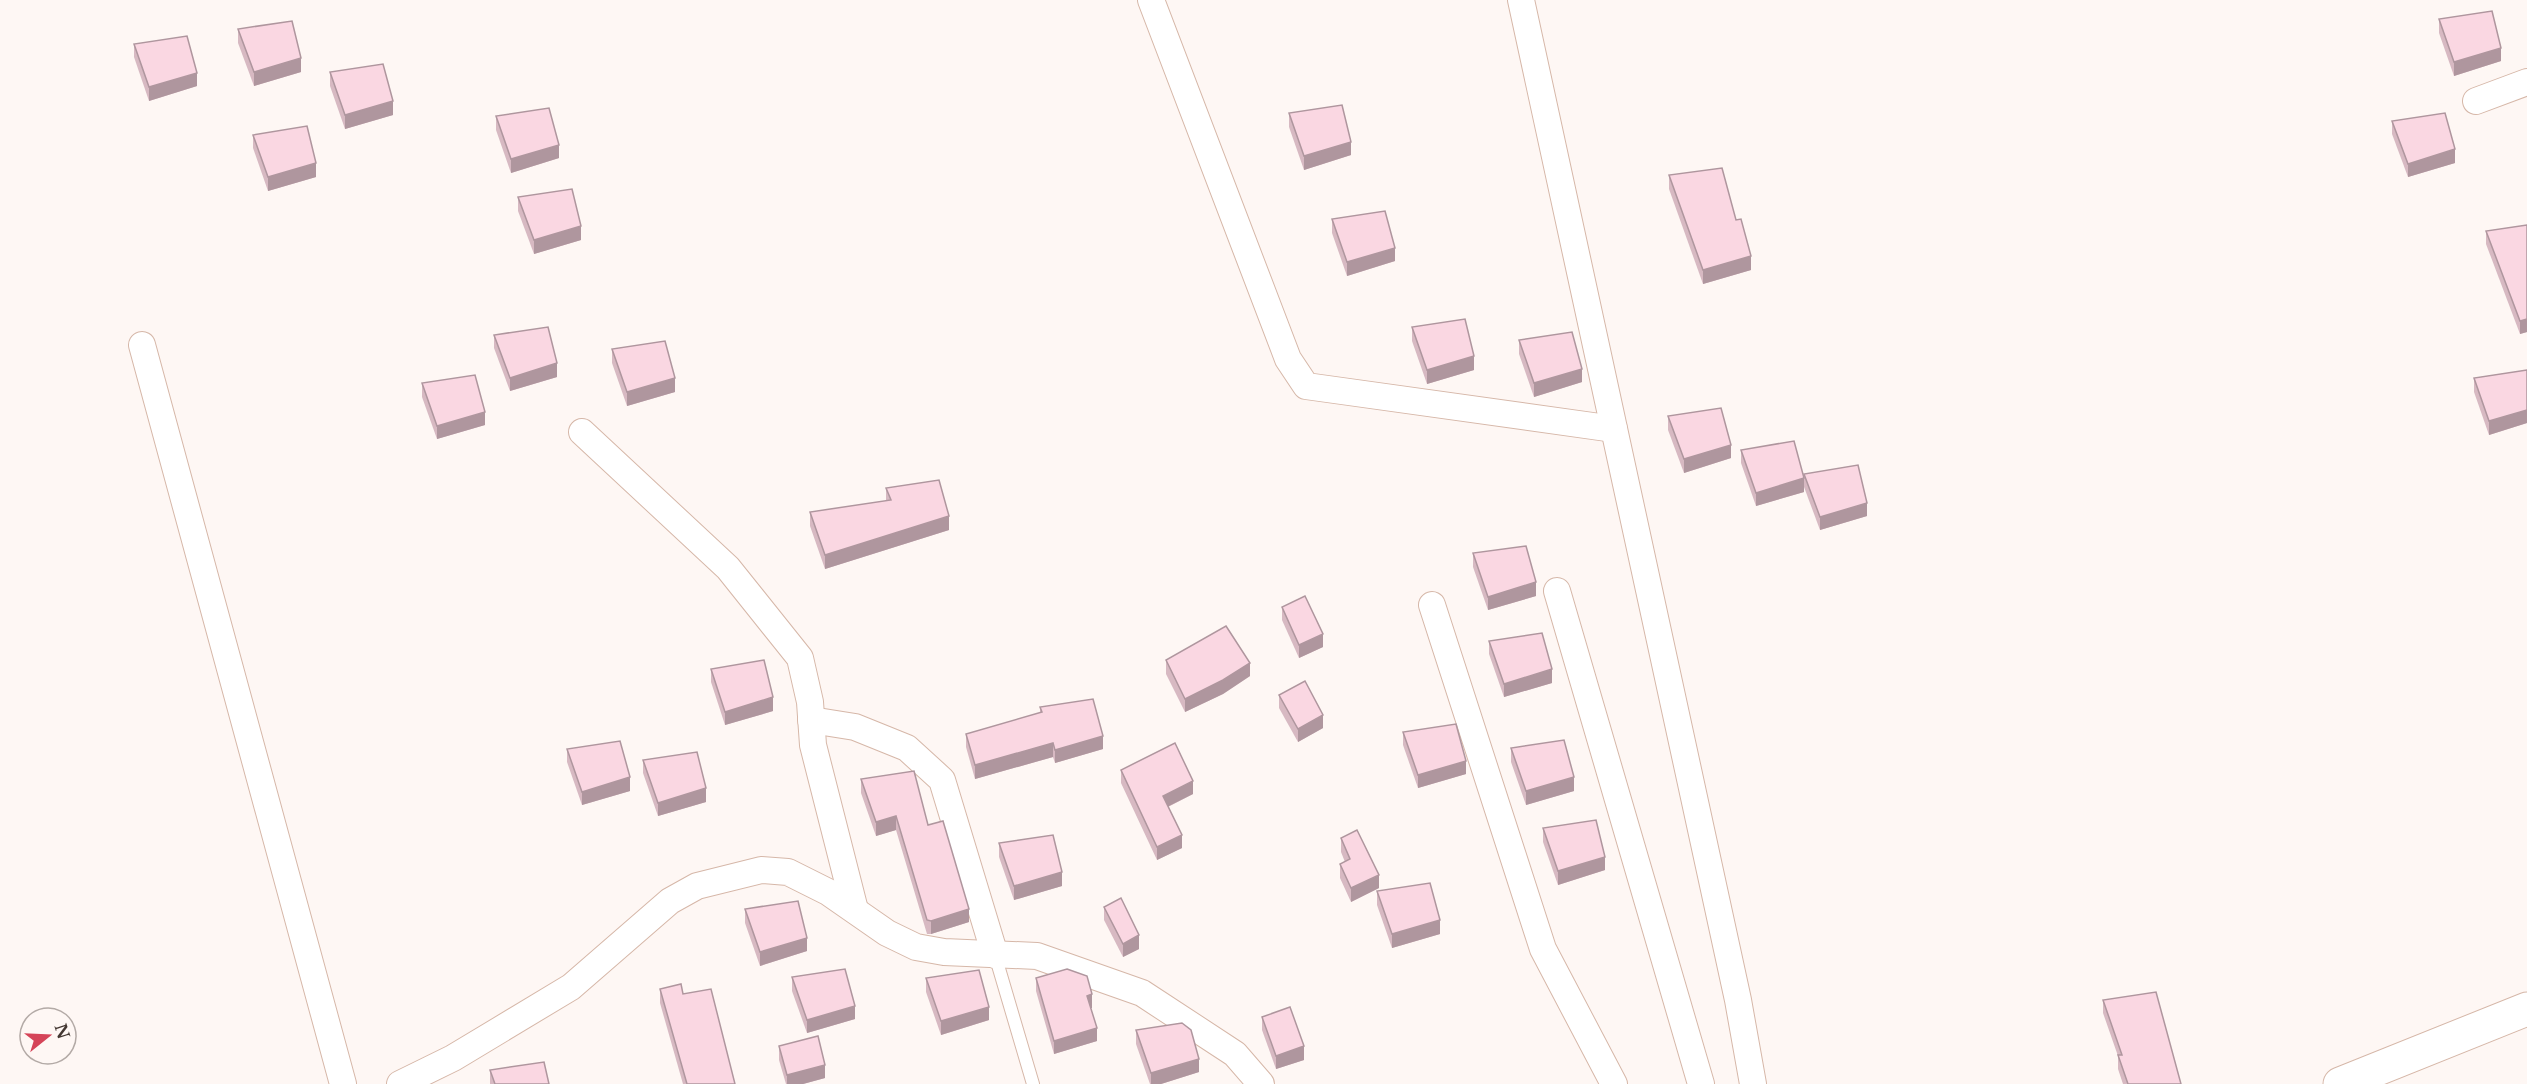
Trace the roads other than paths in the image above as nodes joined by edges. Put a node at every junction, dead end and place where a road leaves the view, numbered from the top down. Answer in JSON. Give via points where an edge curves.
{"nodes":[{"id":1,"x":1151,"y":0,"type":"edge"},
{"id":2,"x":1521,"y":0,"type":"edge"},
{"id":3,"x":2527,"y":81,"type":"edge"},
{"id":4,"x":2476,"y":101,"type":"dead end"},
{"id":5,"x":142,"y":345,"type":"dead end"},
{"id":6,"x":1614,"y":429,"type":"junction"},
{"id":7,"x":582,"y":432,"type":"dead end"},
{"id":8,"x":1557,"y":591,"type":"dead end"},
{"id":9,"x":1432,"y":605,"type":"dead end"},
{"id":10,"x":811,"y":720,"type":"junction"},
{"id":11,"x":855,"y":910,"type":"junction"},
{"id":12,"x":995,"y":955,"type":"junction"},
{"id":13,"x":2527,"y":1009,"type":"edge"},
{"id":14,"x":2349,"y":1082,"type":"edge"},
{"id":15,"x":343,"y":1084,"type":"edge"},
{"id":16,"x":400,"y":1084,"type":"edge"},
{"id":17,"x":1033,"y":1084,"type":"edge"},
{"id":18,"x":1261,"y":1084,"type":"edge"},
{"id":19,"x":1614,"y":1084,"type":"edge"},
{"id":20,"x":1701,"y":1084,"type":"edge"},
{"id":21,"x":1753,"y":1084,"type":"edge"}],
"edges":[{"from":1,"to":6,"type":"street","via":[[1288,359],[1306,386]]},
{"from":2,"to":6,"type":"street"},
{"from":3,"to":4,"type":"street"},
{"from":5,"to":15,"type":"street"},
{"from":6,"to":21,"type":"street"},
{"from":7,"to":10,"type":"street","via":[[728,568],[774,622],[800,658]]},
{"from":8,"to":20,"type":"street"},
{"from":9,"to":19,"type":"street","via":[[1543,949]]},
{"from":10,"to":11,"type":"street","via":[[824,795]]},
{"from":10,"to":12,"type":"street","via":[[855,727],[907,748],[942,780]]},
{"from":11,"to":12,"type":"street","via":[[887,933],[916,947]]},
{"from":11,"to":16,"type":"street","via":[[788,872],[761,870],[697,886],[670,901],[571,987],[453,1058]]},
{"from":12,"to":17,"type":"lane"},
{"from":12,"to":18,"type":"street","via":[[1037,956],[1142,993],[1235,1054]]},
{"from":13,"to":14,"type":"street"}]}
